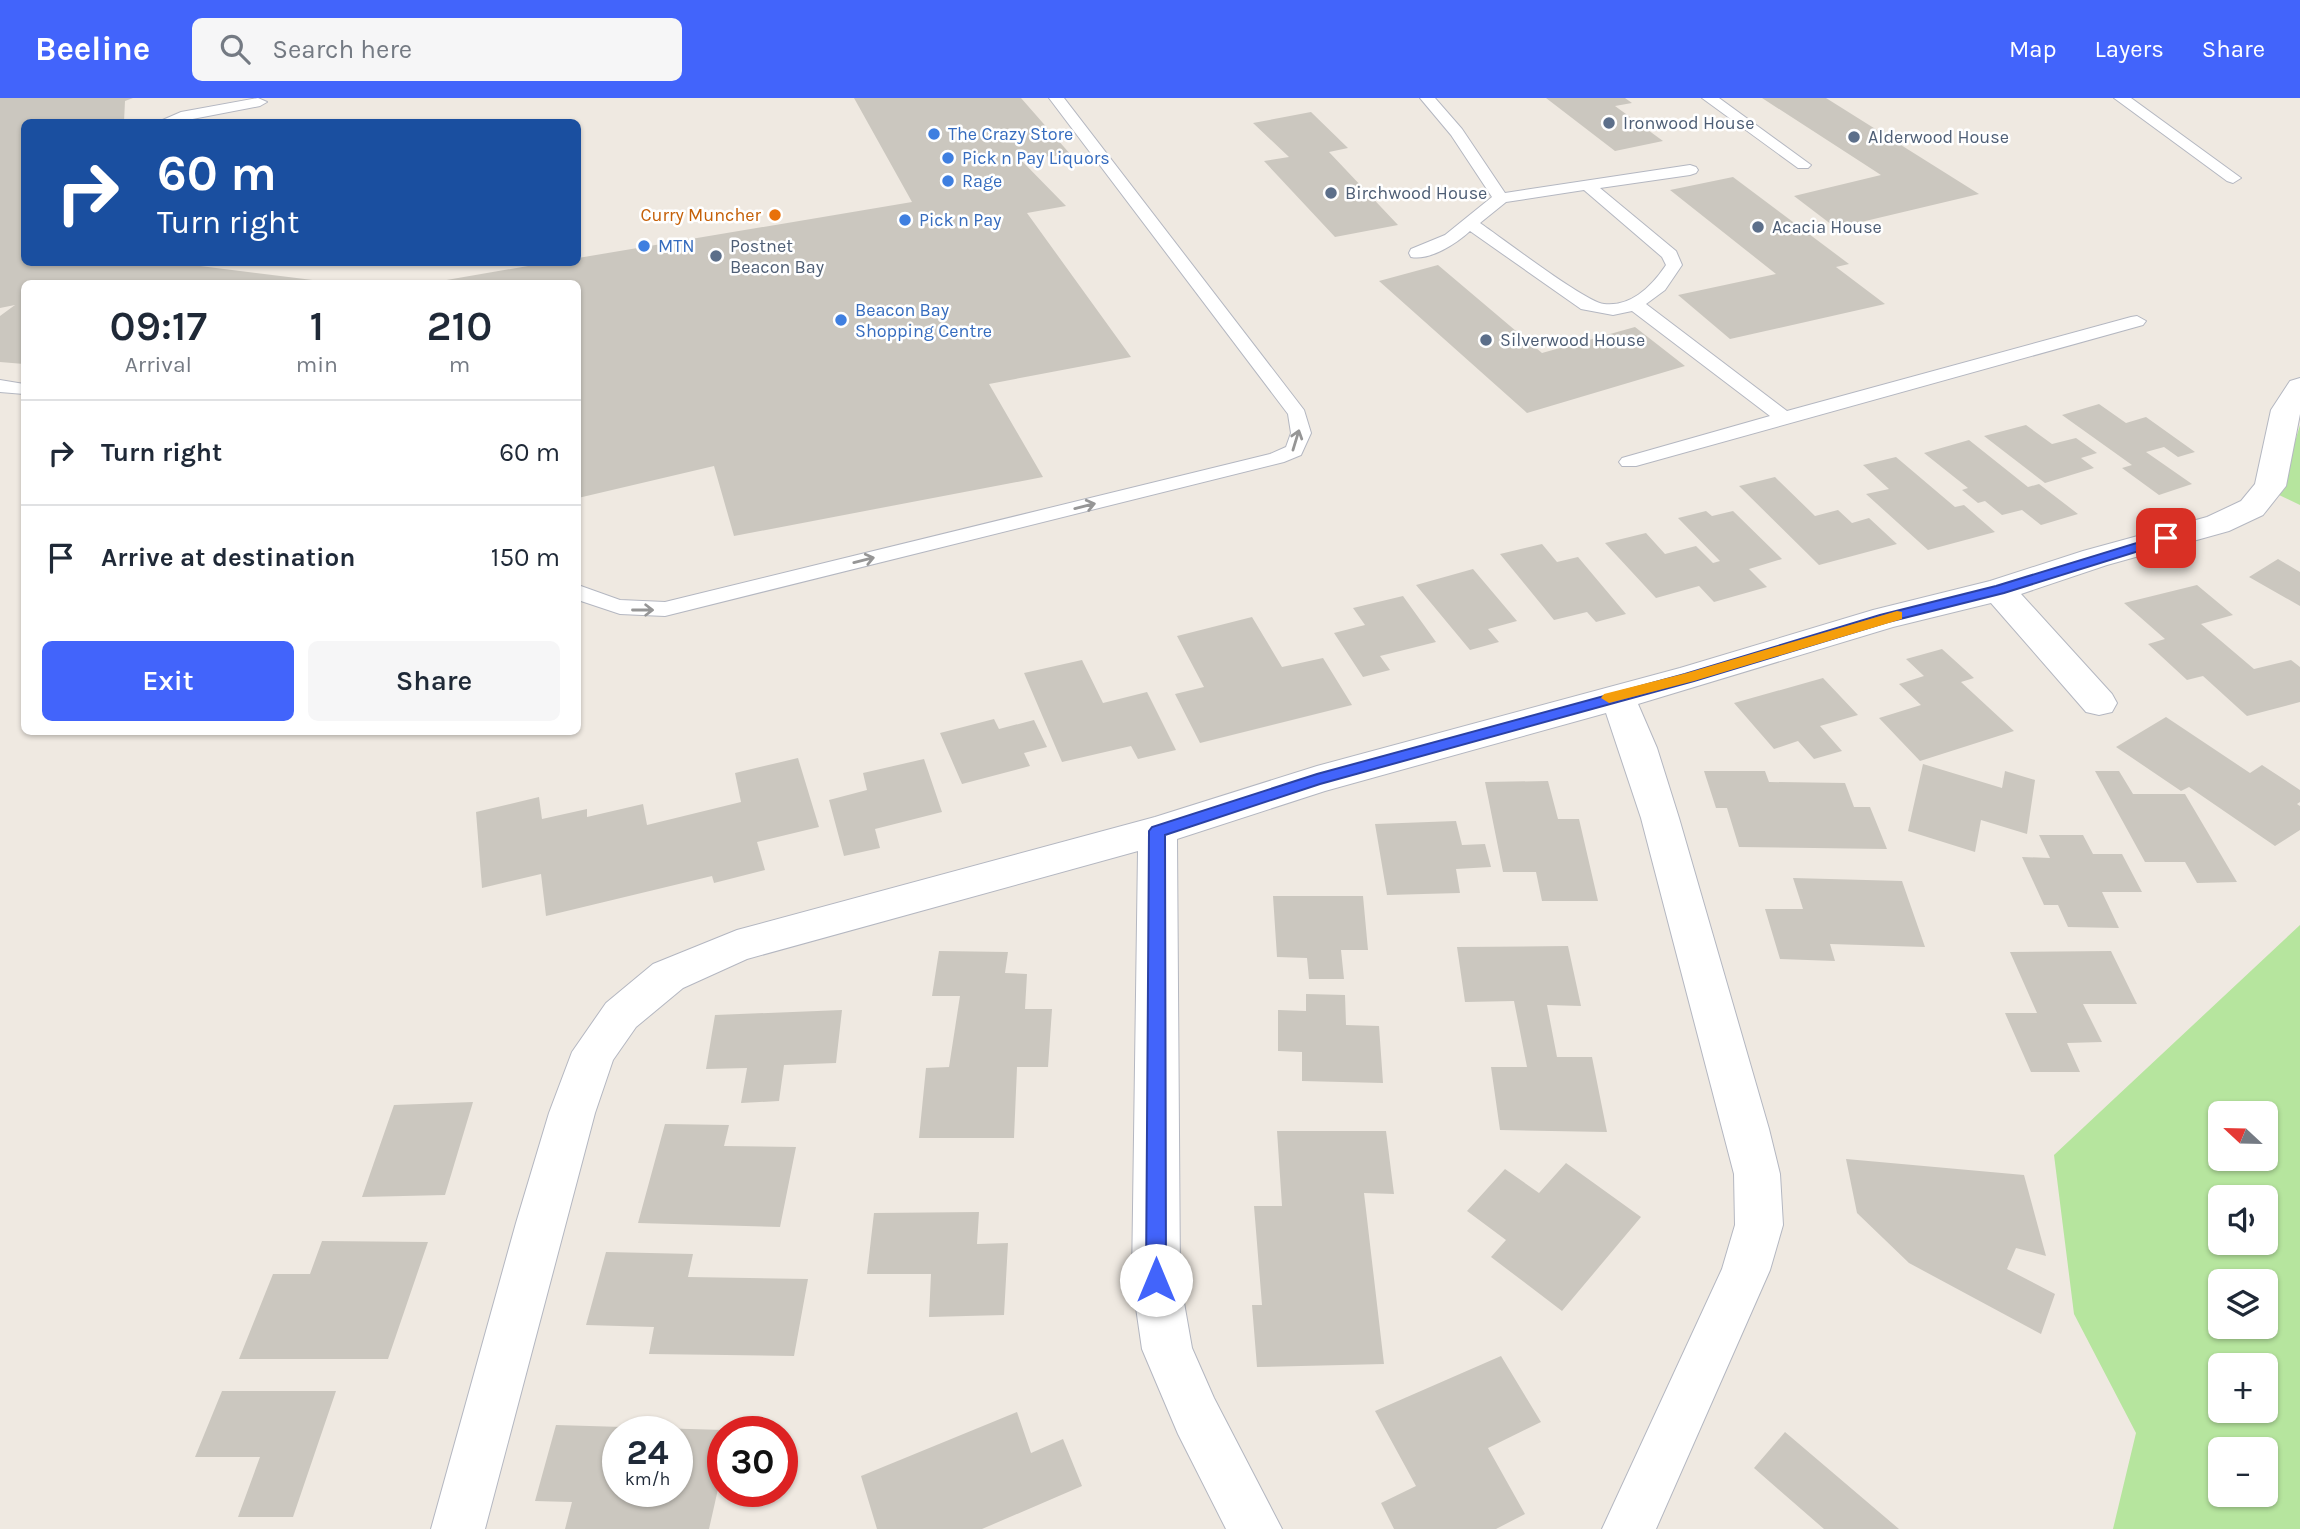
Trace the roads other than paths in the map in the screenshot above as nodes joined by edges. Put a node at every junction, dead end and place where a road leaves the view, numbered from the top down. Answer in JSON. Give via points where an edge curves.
{"nodes":[{"id":1,"x":1056,"y":98,"type":"edge"},
{"id":2,"x":1427,"y":98,"type":"edge"},
{"id":3,"x":1709,"y":98,"type":"edge"},
{"id":4,"x":2121,"y":98,"type":"edge"},
{"id":5,"x":260,"y":102,"type":"dead end"},
{"id":6,"x":173,"y":119,"type":"edge"},
{"id":7,"x":1803,"y":164,"type":"dead end"},
{"id":8,"x":1690,"y":170,"type":"dead end"},
{"id":9,"x":2233,"y":178,"type":"dead end"},
{"id":10,"x":1588,"y":186,"type":"junction"},
{"id":11,"x":1501,"y":198,"type":"junction"},
{"id":12,"x":1469,"y":223,"type":"junction"},
{"id":13,"x":1417,"y":253,"type":"dead end"},
{"id":14,"x":1636,"y":305,"type":"junction"},
{"id":15,"x":2137,"y":321,"type":"dead end"},
{"id":16,"x":0,"y":386,"type":"edge"},
{"id":17,"x":2300,"y":387,"type":"edge"},
{"id":18,"x":21,"y":389,"type":"edge"},
{"id":19,"x":1784,"y":418,"type":"junction"},
{"id":20,"x":1629,"y":462,"type":"dead end"},
{"id":21,"x":1999,"y":590,"type":"junction"},
{"id":22,"x":581,"y":593,"type":"edge"},
{"id":23,"x":1617,"y":696,"type":"junction"},
{"id":24,"x":2099,"y":703,"type":"dead end"},
{"id":25,"x":1157,"y":831,"type":"junction"},
{"id":26,"x":458,"y":1529,"type":"edge"},
{"id":27,"x":1255,"y":1529,"type":"edge"},
{"id":28,"x":1629,"y":1529,"type":"edge"}],
"edges":[{"from":22,"to":1,"type":"lane","one_way":true,"via":[[639,612],[665,609],[1294,451],[1301,433],[1297,414]]},
{"from":2,"to":11,"type":"lane","via":[[1457,132]]},
{"from":3,"to":7,"type":"lane"},
{"from":4,"to":9,"type":"lane"},
{"from":5,"to":6,"type":"lane"},
{"from":8,"to":10,"type":"lane"},
{"from":10,"to":11,"type":"lane"},
{"from":10,"to":14,"type":"lane","via":[[1670,255],[1674,265],[1667,278]]},
{"from":11,"to":12,"type":"lane"},
{"from":12,"to":13,"type":"lane","via":[[1451,239]]},
{"from":12,"to":14,"type":"lane","via":[[1587,304],[1600,309]]},
{"from":14,"to":19,"type":"lane"},
{"from":15,"to":19,"type":"lane"},
{"from":16,"to":18,"type":"lane"},
{"from":17,"to":21,"type":"street","via":[[2286,410],[2270,486],[2252,508],[2218,524]]},
{"from":19,"to":20,"type":"lane"},
{"from":21,"to":23,"type":"street","via":[[1885,618]]},
{"from":21,"to":24,"type":"street"},
{"from":23,"to":25,"type":"street","via":[[1317,780]]},
{"from":23,"to":28,"type":"street","via":[[1660,818],[1746,1129],[1757,1174],[1759,1225],[1746,1270]]},
{"from":25,"to":26,"type":"street","via":[[737,946],[668,976],[621,1015],[594,1052],[572,1112]]},
{"from":25,"to":27,"type":"street","via":[[1156,1280],[1167,1349]]}]}
